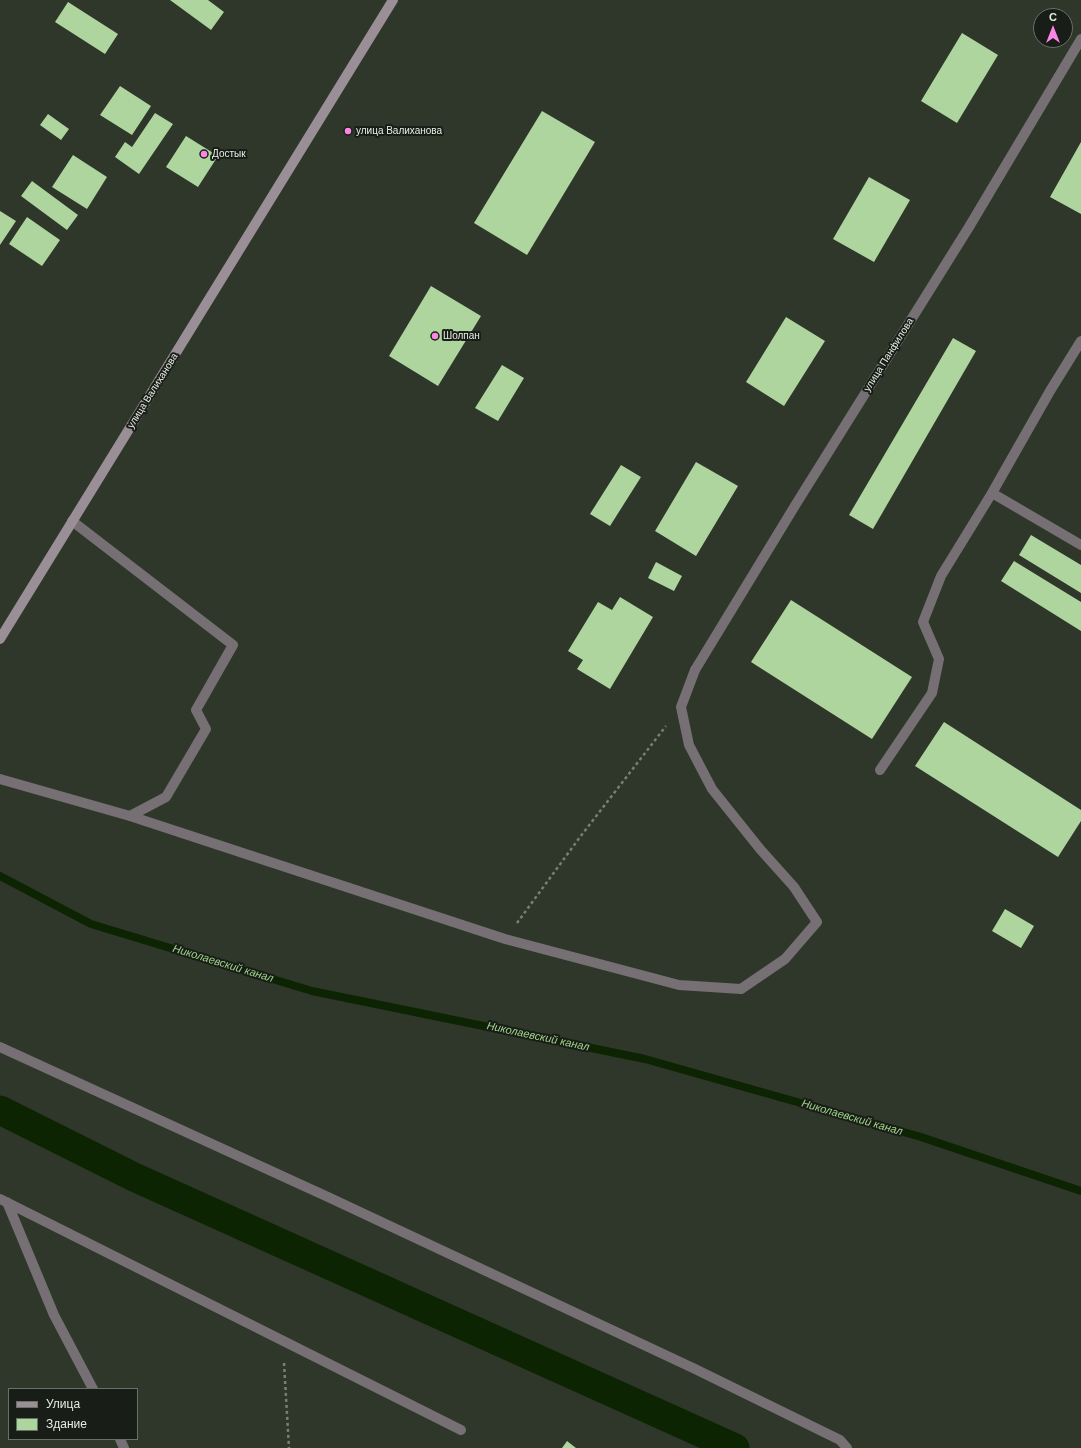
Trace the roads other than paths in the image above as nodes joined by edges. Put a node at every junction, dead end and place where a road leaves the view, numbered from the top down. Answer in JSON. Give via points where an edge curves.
{"nodes":[{"id":1,"x":393,"y":0,"type":"edge"},
{"id":2,"x":1081,"y":40,"type":"edge"},
{"id":3,"x":1081,"y":341,"type":"edge"},
{"id":4,"x":992,"y":493,"type":"junction"},
{"id":5,"x":72,"y":521,"type":"junction"},
{"id":6,"x":1081,"y":545,"type":"edge"},
{"id":7,"x":0,"y":639,"type":"edge"},
{"id":8,"x":880,"y":770,"type":"dead end"},
{"id":9,"x":0,"y":779,"type":"edge"},
{"id":10,"x":130,"y":816,"type":"junction"},
{"id":11,"x":0,"y":1047,"type":"edge"},
{"id":12,"x":4,"y":1201,"type":"edge"},
{"id":13,"x":93,"y":1388,"type":"edge"},
{"id":14,"x":461,"y":1430,"type":"dead end"},
{"id":15,"x":847,"y":1448,"type":"edge"}],
"edges":[{"from":1,"to":5,"type":"main road","name":"улица Валиханова"},
{"from":2,"to":10,"type":"street","name":"улица Панфилова","via":[[969,227],[695,670],[681,707],[690,745],[712,790],[794,887],[817,922],[785,959],[741,989],[679,985],[505,939]]},
{"from":3,"to":4,"type":"street"},
{"from":4,"to":6,"type":"street"},
{"from":4,"to":8,"type":"street","via":[[941,576],[923,622],[939,659],[932,693]]},
{"from":5,"to":7,"type":"main road","name":"улица Валиханова"},
{"from":5,"to":10,"type":"street","via":[[233,645],[196,710],[206,730],[166,797]]},
{"from":9,"to":10,"type":"street"},
{"from":11,"to":15,"type":"street","via":[[693,1368],[840,1440]]},
{"from":12,"to":13,"type":"street","via":[[54,1315]]},
{"from":12,"to":14,"type":"street"}]}
